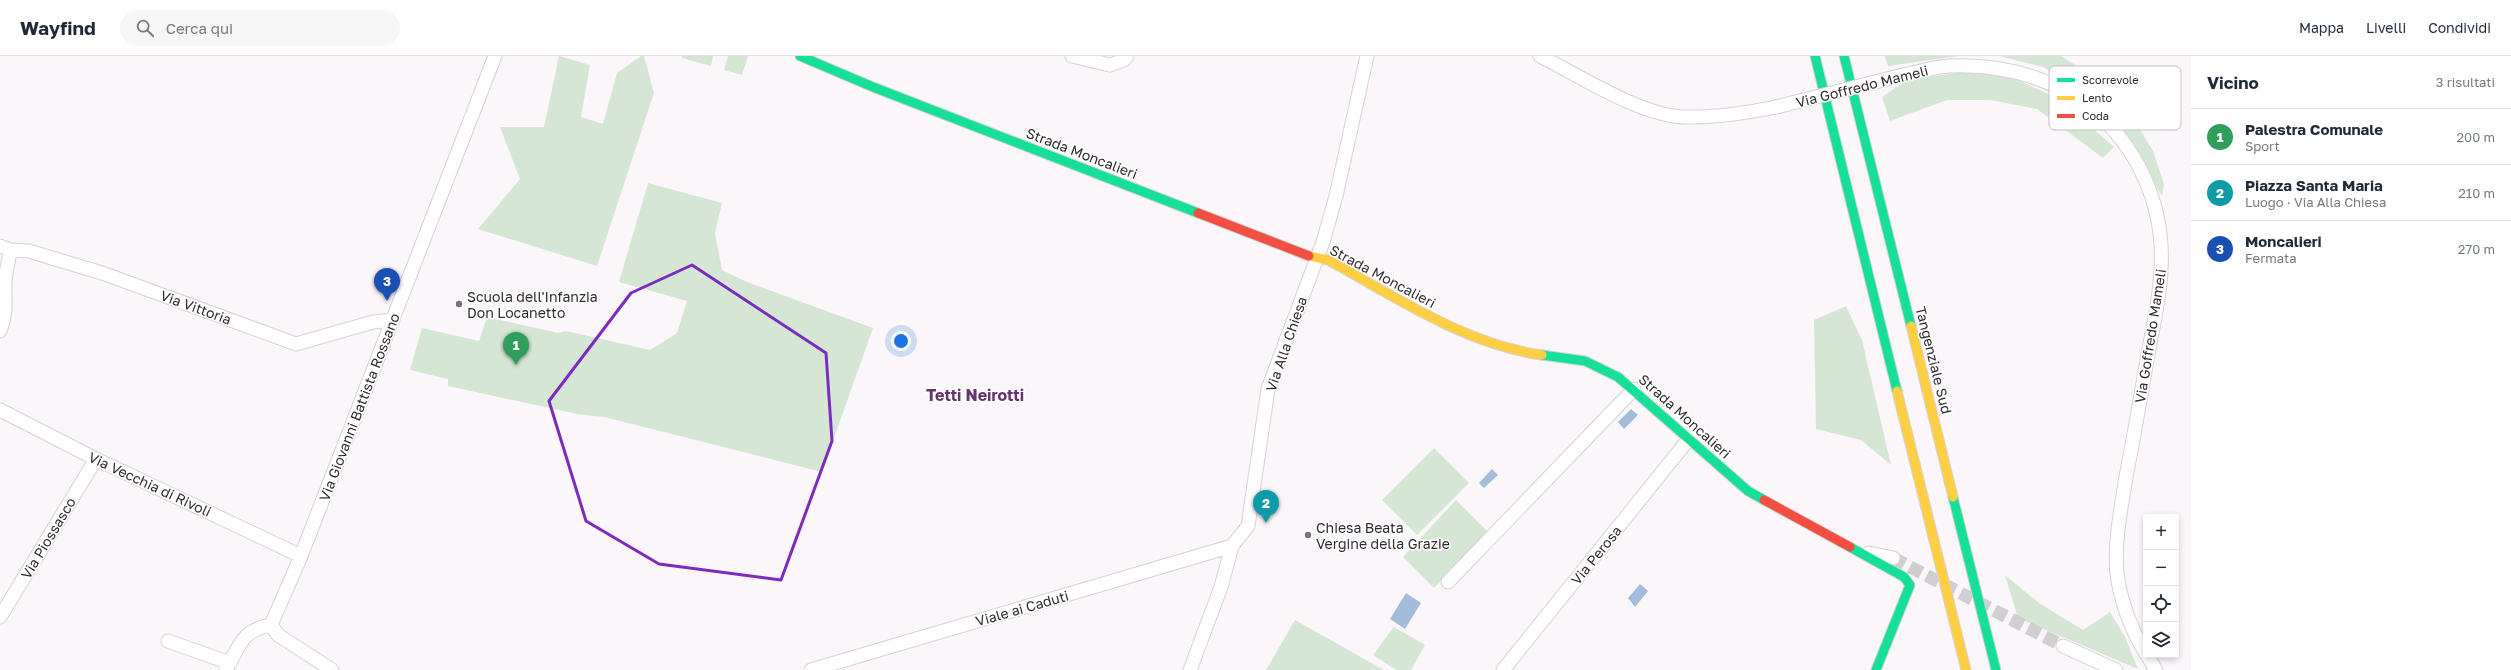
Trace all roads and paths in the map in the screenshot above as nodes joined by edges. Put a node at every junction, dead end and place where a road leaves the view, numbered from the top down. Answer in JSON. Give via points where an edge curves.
{"nodes":[{"id":1,"x":494,"y":56,"type":"edge"},
{"id":2,"x":800,"y":56,"type":"edge"},
{"id":3,"x":1072,"y":56,"type":"edge"},
{"id":4,"x":1127,"y":56,"type":"edge"},
{"id":5,"x":1367,"y":56,"type":"edge"},
{"id":6,"x":1540,"y":56,"type":"edge"},
{"id":7,"x":1815,"y":56,"type":"edge"},
{"id":8,"x":1844,"y":56,"type":"edge"},
{"id":9,"x":2049,"y":83,"type":"edge"},
{"id":10,"x":2113,"y":130,"type":"edge"},
{"id":11,"x":5,"y":248,"type":"edge"},
{"id":12,"x":1317,"y":257,"type":"junction"},
{"id":13,"x":393,"y":320,"type":"junction"},
{"id":14,"x":0,"y":331,"type":"edge"},
{"id":15,"x":1634,"y":389,"type":"junction"},
{"id":16,"x":0,"y":410,"type":"edge"},
{"id":17,"x":1688,"y":440,"type":"junction"},
{"id":18,"x":96,"y":459,"type":"junction"},
{"id":19,"x":1232,"y":546,"type":"junction"},
{"id":20,"x":1848,"y":548,"type":"junction"},
{"id":21,"x":302,"y":556,"type":"junction"},
{"id":22,"x":1893,"y":558,"type":"tunnel mouth"},
{"id":23,"x":1448,"y":582,"type":"dead end"},
{"id":24,"x":0,"y":617,"type":"edge"},
{"id":25,"x":270,"y":625,"type":"junction"},
{"id":26,"x":168,"y":641,"type":"dead end"},
{"id":27,"x":2062,"y":646,"type":"tunnel mouth"},
{"id":28,"x":2143,"y":650,"type":"edge"},
{"id":29,"x":2148,"y":658,"type":"edge"},
{"id":30,"x":228,"y":667,"type":"edge"},
{"id":31,"x":332,"y":670,"type":"edge"},
{"id":32,"x":811,"y":670,"type":"edge"},
{"id":33,"x":1190,"y":670,"type":"edge"},
{"id":34,"x":1503,"y":670,"type":"edge"},
{"id":35,"x":1876,"y":670,"type":"edge"},
{"id":36,"x":1966,"y":670,"type":"edge"},
{"id":37,"x":1996,"y":670,"type":"edge"},
{"id":38,"x":2116,"y":670,"type":"edge"},
{"id":39,"x":2156,"y":670,"type":"edge"}],
"edges":[{"from":1,"to":13,"type":"street","name":"Via Giovanni Battista Rossano"},
{"from":2,"to":12,"type":"main road","name":"Strada Moncalieri","via":[[880,90],[1306,255]]},
{"from":3,"to":4,"type":"street","via":[[1110,65],[1124,60]]},
{"from":5,"to":12,"type":"street","name":"Via Alla Chiesa","via":[[1336,196]]},
{"from":6,"to":9,"type":"street","name":"Via Goffredo Mameli","bridge":true,"via":[[1643,107],[1684,117],[1728,116],[1776,107],[1947,66],[1992,66],[2028,74]]},
{"from":7,"to":36,"type":"main road"},
{"from":8,"to":37,"type":"main road","name":"Tangenziale Sud"},
{"from":10,"to":28,"type":"street","name":"Via Goffredo Mameli","bridge":true,"via":[[2143,171],[2156,208],[2162,253],[2162,270],[2118,527],[2117,573],[2123,606]]},
{"from":11,"to":13,"type":"street","name":"Via Vittoria","via":[[29,250],[105,274],[296,344],[373,322]]},
{"from":11,"to":14,"type":"street","via":[[6,297]]},
{"from":12,"to":15,"type":"main road","name":"Strada Moncalieri","via":[[1328,260],[1452,328],[1490,344],[1534,354],[1585,361],[1618,377]]},
{"from":12,"to":19,"type":"street","name":"Via Alla Chiesa","via":[[1268,389],[1248,526]]},
{"from":13,"to":21,"type":"street","name":"Via Giovanni Battista Rossano"},
{"from":15,"to":17,"type":"main road","name":"Strada Moncalieri"},
{"from":15,"to":23,"type":"street"},
{"from":16,"to":18,"type":"street","name":"Via Vecchia di Rivoli"},
{"from":17,"to":20,"type":"main road","name":"Strada Moncalieri","via":[[1748,491]]},
{"from":17,"to":34,"type":"street","name":"Via Perosa"},
{"from":18,"to":21,"type":"street","name":"Via Vecchia di Rivoli"},
{"from":18,"to":24,"type":"street","name":"Via Piossasco"},
{"from":19,"to":32,"type":"street","name":"Viale ai Caduti"},
{"from":19,"to":33,"type":"street","via":[[1221,587]]},
{"from":20,"to":22,"type":"street"},
{"from":20,"to":35,"type":"main road","name":"Strada Moncalieri","via":[[1898,573],[1910,585],[1880,654]]},
{"from":21,"to":25,"type":"street","name":"Via Giovanni Battista Rossano"},
{"from":25,"to":30,"type":"street","via":[[256,628],[241,639]]},
{"from":25,"to":31,"type":"street","via":[[278,635]]},
{"from":26,"to":30,"type":"street"},
{"from":27,"to":38,"type":"street"},
{"from":29,"to":39,"type":"street","name":"Via Goffredo Mameli"}]}
